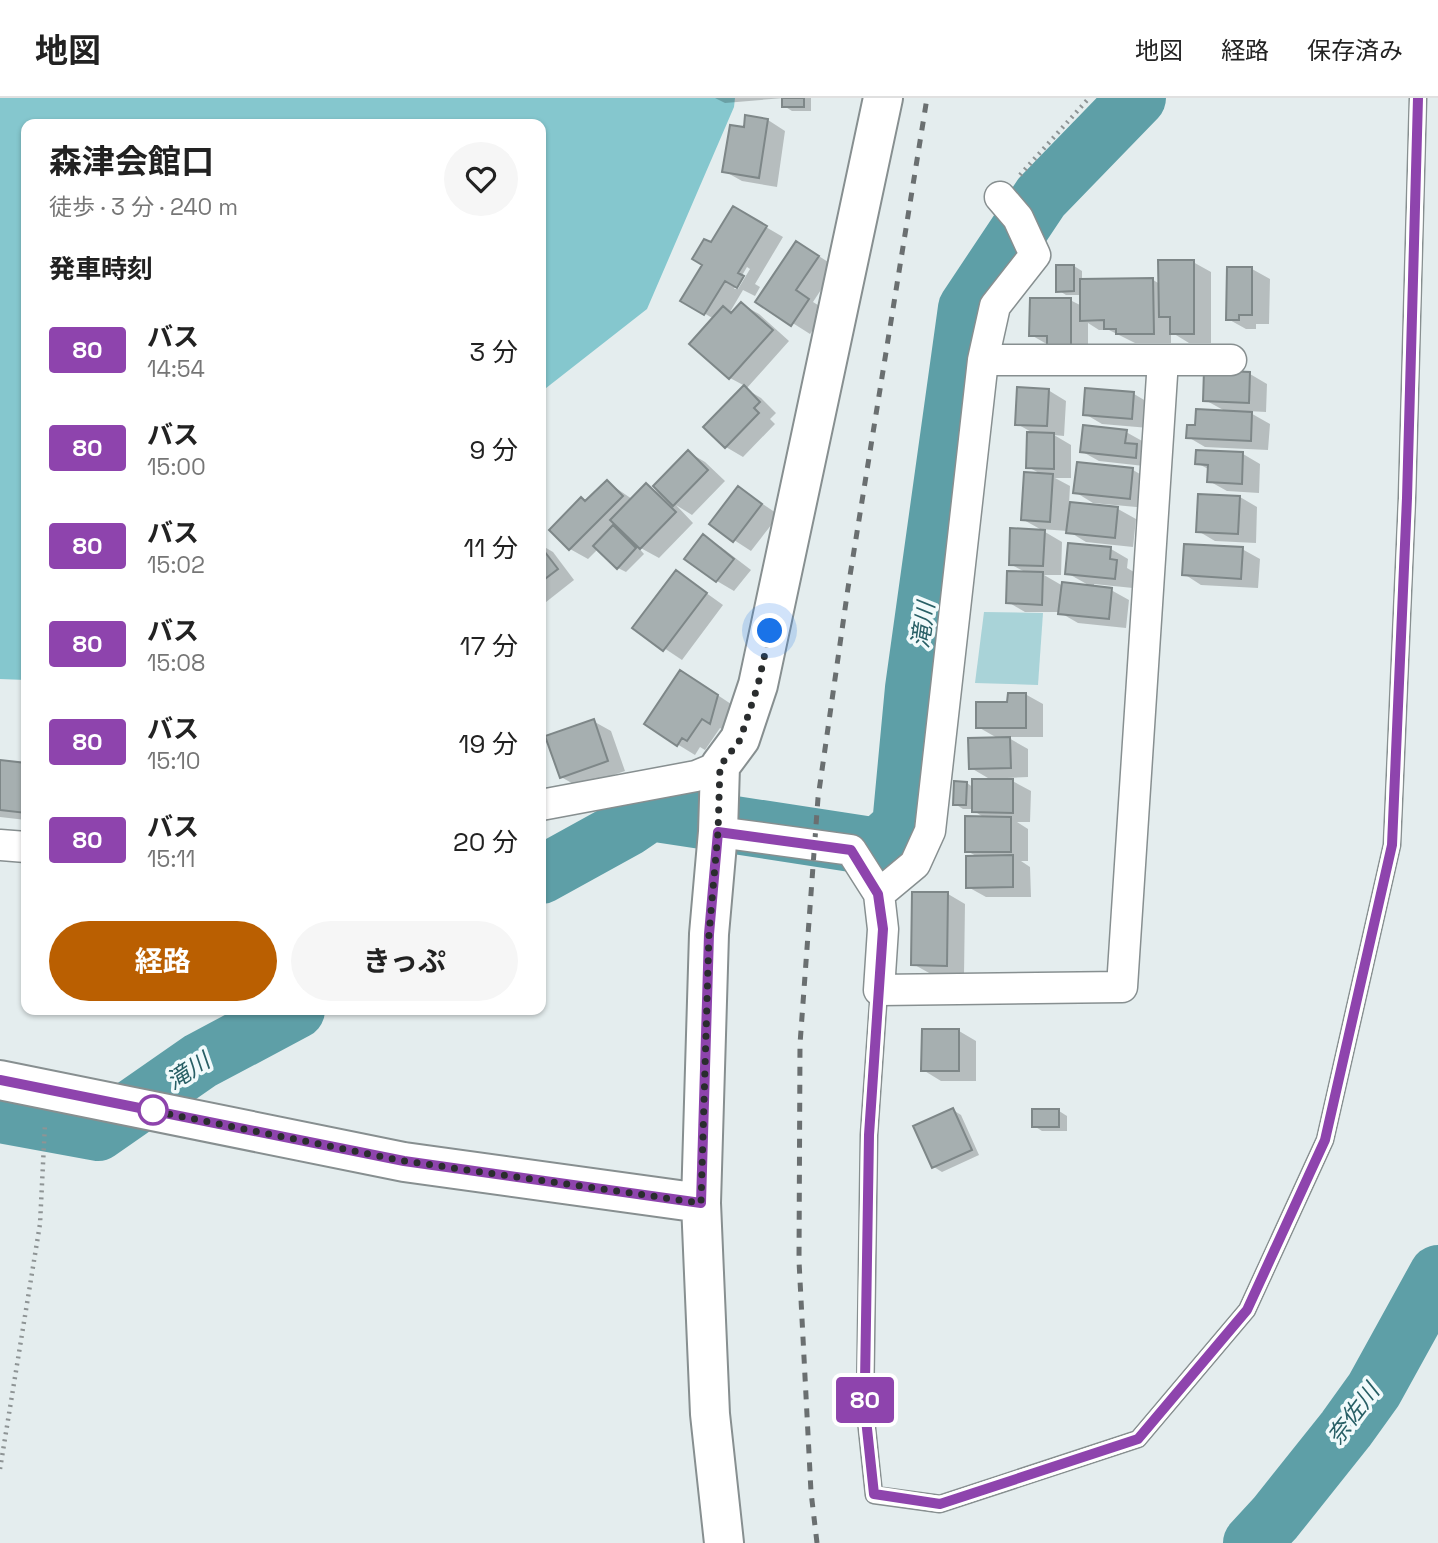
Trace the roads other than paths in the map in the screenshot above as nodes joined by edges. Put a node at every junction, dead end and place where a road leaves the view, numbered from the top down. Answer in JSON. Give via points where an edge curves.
{"nodes":[{"id":1,"x":883,"y":98,"type":"edge"},
{"id":2,"x":1418,"y":98,"type":"edge"},
{"id":3,"x":1000,"y":197,"type":"road end"},
{"id":4,"x":984,"y":359,"type":"junction"},
{"id":5,"x":1163,"y":360,"type":"junction"},
{"id":6,"x":1231,"y":360,"type":"dead end"},
{"id":7,"x":720,"y":766,"type":"junction"},
{"id":8,"x":546,"y":804,"type":"edge"},
{"id":9,"x":718,"y":832,"type":"junction"},
{"id":10,"x":0,"y":845,"type":"edge"},
{"id":11,"x":21,"y":847,"type":"edge"},
{"id":12,"x":878,"y":894,"type":"junction"},
{"id":13,"x":879,"y":990,"type":"junction"},
{"id":14,"x":0,"y":1080,"type":"edge"},
{"id":15,"x":701,"y":1203,"type":"junction"},
{"id":16,"x":724,"y":1543,"type":"edge"}],
"edges":[{"from":1,"to":7,"type":"street","via":[[758,685],[740,740]]},
{"from":2,"to":13,"type":"lane","via":[[1392,845],[1325,1140],[1247,1310],[1138,1439],[940,1504],[874,1494],[865,1410],[869,1135]]},
{"from":3,"to":4,"type":"street","via":[[1018,218],[1035,255],[995,306]]},
{"from":4,"to":5,"type":"street"},
{"from":4,"to":12,"type":"street","via":[[930,831],[915,864]]},
{"from":5,"to":6,"type":"street"},
{"from":5,"to":13,"type":"street","via":[[1122,987]]},
{"from":7,"to":8,"type":"street","via":[[695,776]]},
{"from":7,"to":9,"type":"street"},
{"from":9,"to":12,"type":"street","via":[[851,850]]},
{"from":9,"to":15,"type":"street","via":[[709,934]]},
{"from":10,"to":11,"type":"street"},
{"from":12,"to":13,"type":"street","via":[[883,929]]},
{"from":14,"to":15,"type":"street","via":[[404,1161]]},
{"from":15,"to":16,"type":"street","via":[[710,1414]]}]}
